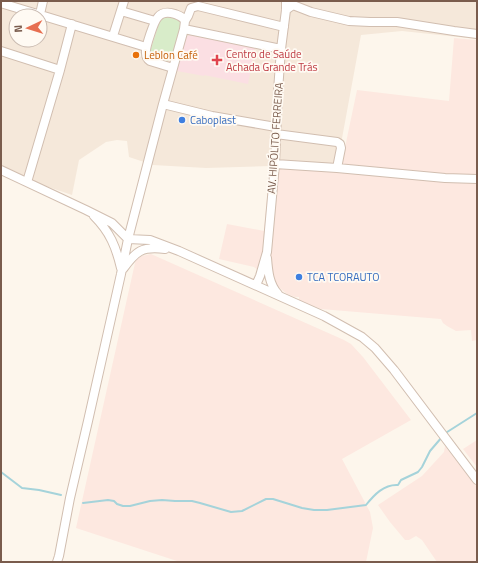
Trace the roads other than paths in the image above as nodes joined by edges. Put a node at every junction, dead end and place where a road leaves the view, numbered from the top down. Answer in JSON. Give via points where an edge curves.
{"nodes":[{"id":1,"x":124,"y":1,"type":"edge"},
{"id":2,"x":286,"y":1,"type":"edge"},
{"id":3,"x":1,"y":3,"type":"edge"},
{"id":4,"x":19,"y":8,"type":"edge"},
{"id":5,"x":286,"y":10,"type":"junction"},
{"id":6,"x":121,"y":11,"type":"junction"},
{"id":7,"x":48,"y":16,"type":"edge"},
{"id":8,"x":155,"y":20,"type":"junction"},
{"id":9,"x":72,"y":24,"type":"junction"},
{"id":10,"x":184,"y":25,"type":"junction"},
{"id":11,"x":284,"y":27,"type":"junction"},
{"id":12,"x":477,"y":34,"type":"edge"},
{"id":13,"x":113,"y":36,"type":"junction"},
{"id":14,"x":146,"y":47,"type":"junction"},
{"id":15,"x":281,"y":49,"type":"junction"},
{"id":16,"x":1,"y":51,"type":"edge"},
{"id":17,"x":173,"y":68,"type":"junction"},
{"id":18,"x":60,"y":70,"type":"junction"},
{"id":19,"x":163,"y":104,"type":"junction"},
{"id":20,"x":276,"y":130,"type":"junction"},
{"id":21,"x":275,"y":164,"type":"junction"},
{"id":22,"x":337,"y":168,"type":"junction"},
{"id":23,"x":1,"y":170,"type":"edge"},
{"id":24,"x":477,"y":179,"type":"edge"},
{"id":25,"x":27,"y":182,"type":"junction"},
{"id":26,"x":86,"y":210,"type":"junction"},
{"id":27,"x":128,"y":239,"type":"junction"},
{"id":28,"x":179,"y":251,"type":"junction"},
{"id":29,"x":267,"y":252,"type":"junction"},
{"id":30,"x":122,"y":271,"type":"junction"},
{"id":31,"x":256,"y":285,"type":"junction"},
{"id":32,"x":284,"y":298,"type":"junction"},
{"id":33,"x":477,"y":480,"type":"edge"},
{"id":34,"x":58,"y":560,"type":"edge"}],
"edges":[{"from":1,"to":6,"type":"street"},
{"from":2,"to":5,"type":"street","name":"AV. HIPÓLITO FERREIRA"},
{"from":3,"to":4,"type":"street"},
{"from":5,"to":11,"type":"street","name":"AV. HIPÓLITO FERREIRA"},
{"from":5,"to":12,"type":"street","via":[[294,5],[349,21],[396,22]]},
{"from":6,"to":8,"type":"street"},
{"from":6,"to":13,"type":"street"},
{"from":7,"to":9,"type":"street"},
{"from":8,"to":10,"type":"street","via":[[168,12],[182,17]]},
{"from":8,"to":14,"type":"street"},
{"from":9,"to":13,"type":"street"},
{"from":9,"to":18,"type":"street"},
{"from":10,"to":11,"type":"street","via":[[190,10],[198,6]]},
{"from":10,"to":15,"type":"street"},
{"from":10,"to":17,"type":"street"},
{"from":11,"to":15,"type":"street","name":"AV. HIPÓLITO FERREIRA"},
{"from":13,"to":14,"type":"street"},
{"from":14,"to":17,"type":"street","via":[[147,59]]},
{"from":15,"to":20,"type":"street","name":"AV. HIPÓLITO FERREIRA"},
{"from":16,"to":18,"type":"street"},
{"from":17,"to":19,"type":"street"},
{"from":18,"to":25,"type":"street"},
{"from":19,"to":20,"type":"street"},
{"from":19,"to":27,"type":"street"},
{"from":20,"to":21,"type":"street","name":"AV. HIPÓLITO FERREIRA"},
{"from":20,"to":22,"type":"street","via":[[337,142],[341,146]]},
{"from":21,"to":22,"type":"street"},
{"from":21,"to":29,"type":"street","name":"AV. HIPÓLITO FERREIRA"},
{"from":22,"to":24,"type":"street"},
{"from":23,"to":25,"type":"street"},
{"from":25,"to":26,"type":"street"},
{"from":26,"to":27,"type":"street","via":[[112,223]]},
{"from":26,"to":30,"type":"street","via":[[111,237]]},
{"from":27,"to":28,"type":"street","via":[[150,240]]},
{"from":27,"to":30,"type":"street"},
{"from":28,"to":30,"type":"street","via":[[158,248],[139,251]]},
{"from":28,"to":31,"type":"street"},
{"from":29,"to":31,"type":"street"},
{"from":29,"to":32,"type":"street","via":[[270,281]]},
{"from":30,"to":34,"type":"street"},
{"from":31,"to":32,"type":"street"},
{"from":32,"to":33,"type":"street","via":[[330,319],[362,337],[375,348]]}]}
